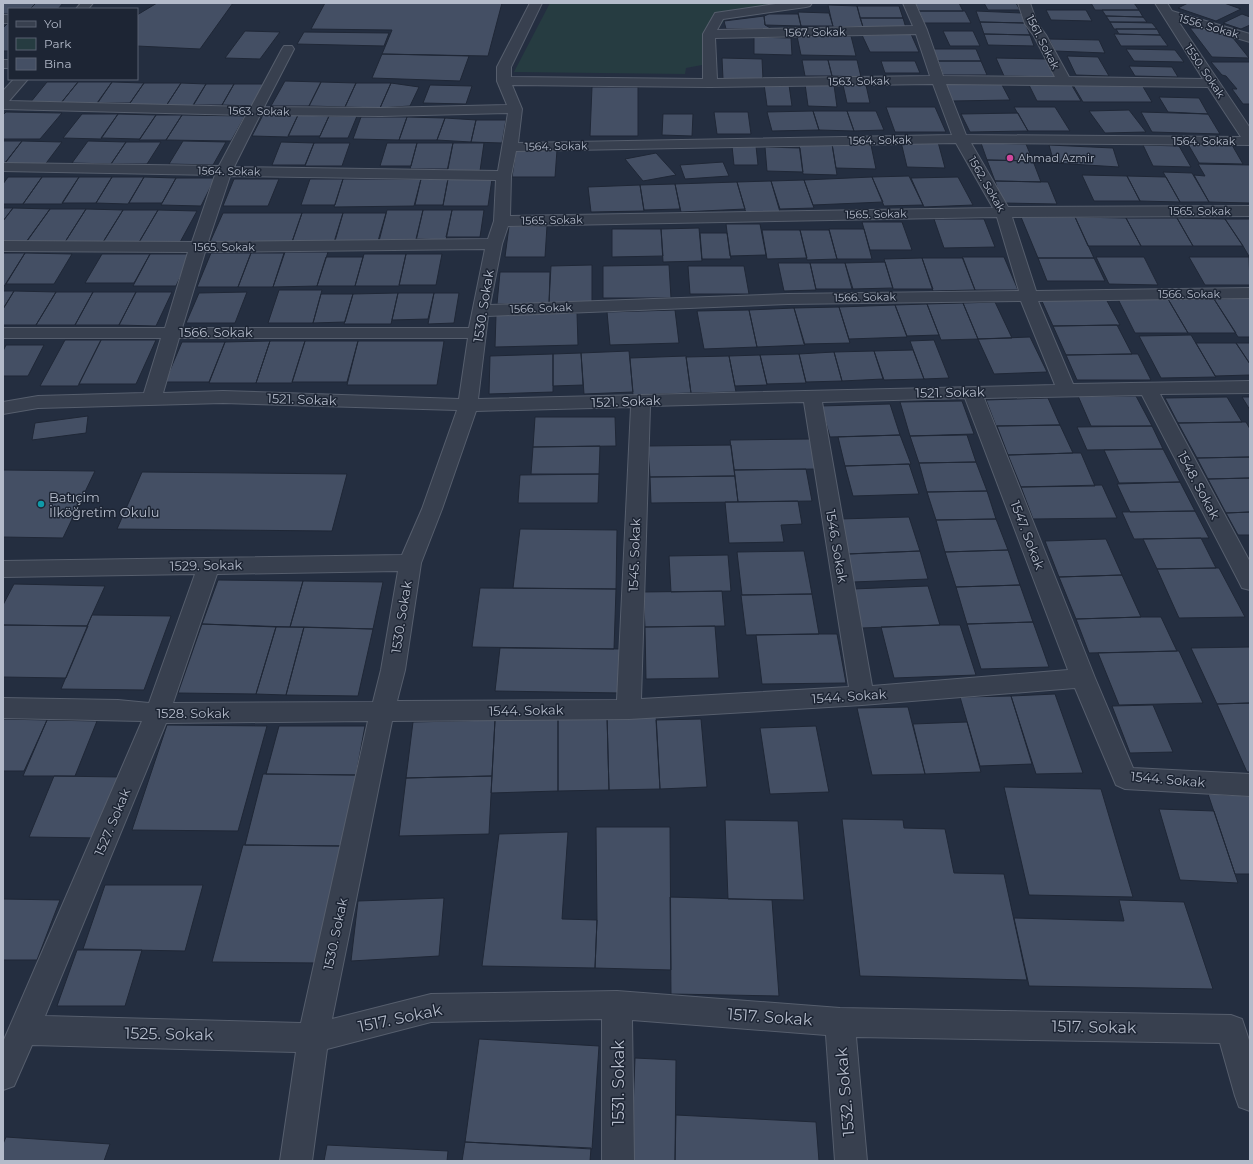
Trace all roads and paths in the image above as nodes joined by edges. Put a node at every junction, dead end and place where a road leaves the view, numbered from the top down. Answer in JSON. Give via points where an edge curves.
{"nodes":[{"id":1,"x":536,"y":3,"type":"edge"},
{"id":2,"x":806,"y":3,"type":"edge"},
{"id":3,"x":909,"y":3,"type":"edge"},
{"id":4,"x":1024,"y":3,"type":"edge"},
{"id":5,"x":1164,"y":8,"type":"edge"},
{"id":6,"x":921,"y":30,"type":"junction"},
{"id":7,"x":709,"y":34,"type":"junction"},
{"id":8,"x":1250,"y":38,"type":"edge"},
{"id":9,"x":288,"y":49,"type":"dead end"},
{"id":10,"x":20,"y":80,"type":"edge"},
{"id":11,"x":938,"y":80,"type":"junction"},
{"id":12,"x":504,"y":81,"type":"junction"},
{"id":13,"x":1064,"y":81,"type":"junction"},
{"id":14,"x":710,"y":83,"type":"junction"},
{"id":15,"x":1213,"y":83,"type":"junction"},
{"id":16,"x":3,"y":99,"type":"edge"},
{"id":17,"x":3,"y":105,"type":"edge"},
{"id":18,"x":515,"y":109,"type":"junction"},
{"id":19,"x":255,"y":111,"type":"junction"},
{"id":20,"x":961,"y":139,"type":"junction"},
{"id":21,"x":1250,"y":140,"type":"edge"},
{"id":22,"x":510,"y":147,"type":"junction"},
{"id":23,"x":3,"y":167,"type":"edge"},
{"id":24,"x":224,"y":171,"type":"junction"},
{"id":25,"x":504,"y":176,"type":"junction"},
{"id":26,"x":1250,"y":211,"type":"edge"},
{"id":27,"x":1003,"y":212,"type":"junction"},
{"id":28,"x":502,"y":221,"type":"junction"},
{"id":29,"x":494,"y":244,"type":"junction"},
{"id":30,"x":3,"y":246,"type":"edge"},
{"id":31,"x":198,"y":247,"type":"junction"},
{"id":32,"x":1250,"y":293,"type":"edge"},
{"id":33,"x":1029,"y":295,"type":"junction"},
{"id":34,"x":480,"y":311,"type":"junction"},
{"id":35,"x":173,"y":332,"type":"junction"},
{"id":36,"x":3,"y":333,"type":"edge"},
{"id":37,"x":477,"y":333,"type":"junction"},
{"id":38,"x":1250,"y":387,"type":"edge"},
{"id":39,"x":1148,"y":389,"type":"junction"},
{"id":40,"x":1066,"y":390,"type":"junction"},
{"id":41,"x":972,"y":392,"type":"junction"},
{"id":42,"x":812,"y":396,"type":"junction"},
{"id":43,"x":152,"y":399,"type":"junction"},
{"id":44,"x":641,"y":400,"type":"junction"},
{"id":45,"x":468,"y":405,"type":"junction"},
{"id":46,"x":3,"y":408,"type":"edge"},
{"id":47,"x":410,"y":563,"type":"junction"},
{"id":48,"x":209,"y":565,"type":"junction"},
{"id":49,"x":4,"y":570,"type":"edge"},
{"id":50,"x":1250,"y":582,"type":"edge"},
{"id":51,"x":1083,"y":678,"type":"junction"},
{"id":52,"x":862,"y":696,"type":"junction"},
{"id":53,"x":3,"y":708,"type":"edge"},
{"id":54,"x":629,"y":709,"type":"junction"},
{"id":55,"x":382,"y":712,"type":"junction"},
{"id":56,"x":158,"y":713,"type":"junction"},
{"id":57,"x":1250,"y":785,"type":"edge"},
{"id":58,"x":617,"y":1005,"type":"junction"},
{"id":59,"x":840,"y":1022,"type":"junction"},
{"id":60,"x":24,"y":1030,"type":"junction"},
{"id":61,"x":313,"y":1038,"type":"junction"},
{"id":62,"x":3,"y":1075,"type":"edge"},
{"id":63,"x":1250,"y":1096,"type":"edge"},
{"id":64,"x":296,"y":1161,"type":"edge"},
{"id":65,"x":618,"y":1161,"type":"edge"},
{"id":66,"x":851,"y":1161,"type":"edge"}],
"edges":[{"from":1,"to":12,"type":"street","via":[[504,67]]},
{"from":2,"to":7,"type":"street","via":[[719,16]]},
{"from":3,"to":6,"type":"street","name":"1562. Sokak"},
{"from":4,"to":13,"type":"street","name":"1561. Sokak","via":[[1031,24],[1040,35]]},
{"from":5,"to":8,"type":"street","name":"1556. Sokak"},
{"from":5,"to":15,"type":"street","name":"1550. Sokak"},
{"from":6,"to":7,"type":"street","name":"1567. Sokak"},
{"from":6,"to":11,"type":"street","name":"1562. Sokak"},
{"from":7,"to":14,"type":"street"},
{"from":9,"to":19,"type":"street"},
{"from":10,"to":16,"type":"street"},
{"from":11,"to":13,"type":"street","name":"1563. Sokak"},
{"from":11,"to":14,"type":"street","name":"1563. Sokak"},
{"from":11,"to":20,"type":"street","name":"1562. Sokak"},
{"from":12,"to":14,"type":"street","name":"1563. Sokak"},
{"from":12,"to":18,"type":"street","name":"1530. Sokak"},
{"from":13,"to":15,"type":"street","name":"1563. Sokak"},
{"from":15,"to":21,"type":"street","name":"1550. Sokak"},
{"from":17,"to":19,"type":"street","name":"1563. Sokak"},
{"from":18,"to":19,"type":"street","name":"1563. Sokak"},
{"from":18,"to":22,"type":"street","name":"1530. Sokak"},
{"from":19,"to":24,"type":"street"},
{"from":20,"to":21,"type":"street","name":"1564. Sokak"},
{"from":20,"to":22,"type":"street","name":"1564. Sokak"},
{"from":20,"to":27,"type":"street","name":"1562. Sokak"},
{"from":22,"to":25,"type":"street","name":"1530. Sokak"},
{"from":23,"to":24,"type":"street","name":"1564. Sokak"},
{"from":24,"to":25,"type":"street","name":"1564. Sokak"},
{"from":24,"to":31,"type":"street"},
{"from":25,"to":28,"type":"street","name":"1530. Sokak"},
{"from":26,"to":27,"type":"street","name":"1565. Sokak"},
{"from":27,"to":28,"type":"street","name":"1565. Sokak"},
{"from":27,"to":33,"type":"street","name":"1562. Sokak"},
{"from":28,"to":29,"type":"street","name":"1530. Sokak"},
{"from":29,"to":31,"type":"street","name":"1565. Sokak"},
{"from":29,"to":34,"type":"street","name":"1530. Sokak"},
{"from":30,"to":31,"type":"street","name":"1565. Sokak"},
{"from":31,"to":35,"type":"street"},
{"from":32,"to":33,"type":"street","name":"1566. Sokak"},
{"from":33,"to":34,"type":"street","name":"1566. Sokak","via":[[788,299]]},
{"from":33,"to":40,"type":"street","name":"1562. Sokak","via":[[1030,304]]},
{"from":34,"to":37,"type":"street","name":"1530. Sokak"},
{"from":35,"to":36,"type":"street","name":"1566. Sokak"},
{"from":35,"to":37,"type":"street","name":"1566. Sokak"},
{"from":35,"to":43,"type":"street"},
{"from":37,"to":45,"type":"street","name":"1530. Sokak"},
{"from":38,"to":39,"type":"street","name":"1521. Sokak"},
{"from":39,"to":40,"type":"street","name":"1521. Sokak"},
{"from":39,"to":50,"type":"street","name":"1548. Sokak"},
{"from":40,"to":41,"type":"street","name":"1521. Sokak"},
{"from":41,"to":42,"type":"street","name":"1521. Sokak"},
{"from":41,"to":51,"type":"street","name":"1547. Sokak"},
{"from":42,"to":44,"type":"street","name":"1521. Sokak"},
{"from":42,"to":52,"type":"street","name":"1546. Sokak"},
{"from":43,"to":45,"type":"street","name":"1521. Sokak","via":[[223,397]]},
{"from":43,"to":46,"type":"street","name":"1521. Sokak","via":[[38,402]]},
{"from":44,"to":45,"type":"street","name":"1521. Sokak"},
{"from":44,"to":54,"type":"street","name":"1545. Sokak"},
{"from":45,"to":47,"type":"street","name":"1530. Sokak","via":[[432,509]]},
{"from":47,"to":48,"type":"street","name":"1529. Sokak"},
{"from":47,"to":55,"type":"street","name":"1530. Sokak","via":[[393,670]]},
{"from":48,"to":49,"type":"street","name":"1529. Sokak"},
{"from":48,"to":56,"type":"street","name":"1527. Sokak"},
{"from":51,"to":52,"type":"street","name":"1544. Sokak"},
{"from":51,"to":57,"type":"street","name":"1544. Sokak","via":[[1126,778]]},
{"from":52,"to":54,"type":"street","name":"1544. Sokak"},
{"from":53,"to":56,"type":"street","name":"1528. Sokak"},
{"from":54,"to":55,"type":"street","name":"1544. Sokak"},
{"from":55,"to":56,"type":"street","name":"1528. Sokak"},
{"from":55,"to":61,"type":"street","name":"1530. Sokak"},
{"from":56,"to":60,"type":"street","name":"1527. Sokak"},
{"from":58,"to":59,"type":"street","name":"1517. Sokak"},
{"from":58,"to":61,"type":"street","name":"1517. Sokak","via":[[431,1008]]},
{"from":58,"to":65,"type":"street","name":"1531. Sokak"},
{"from":59,"to":63,"type":"street","name":"1517. Sokak","via":[[1231,1029]]},
{"from":59,"to":66,"type":"street","name":"1532. Sokak"},
{"from":60,"to":61,"type":"street","name":"1525. Sokak"},
{"from":60,"to":62,"type":"street","name":"1527. Sokak"},
{"from":61,"to":64,"type":"street","name":"1530. Sokak"}]}
